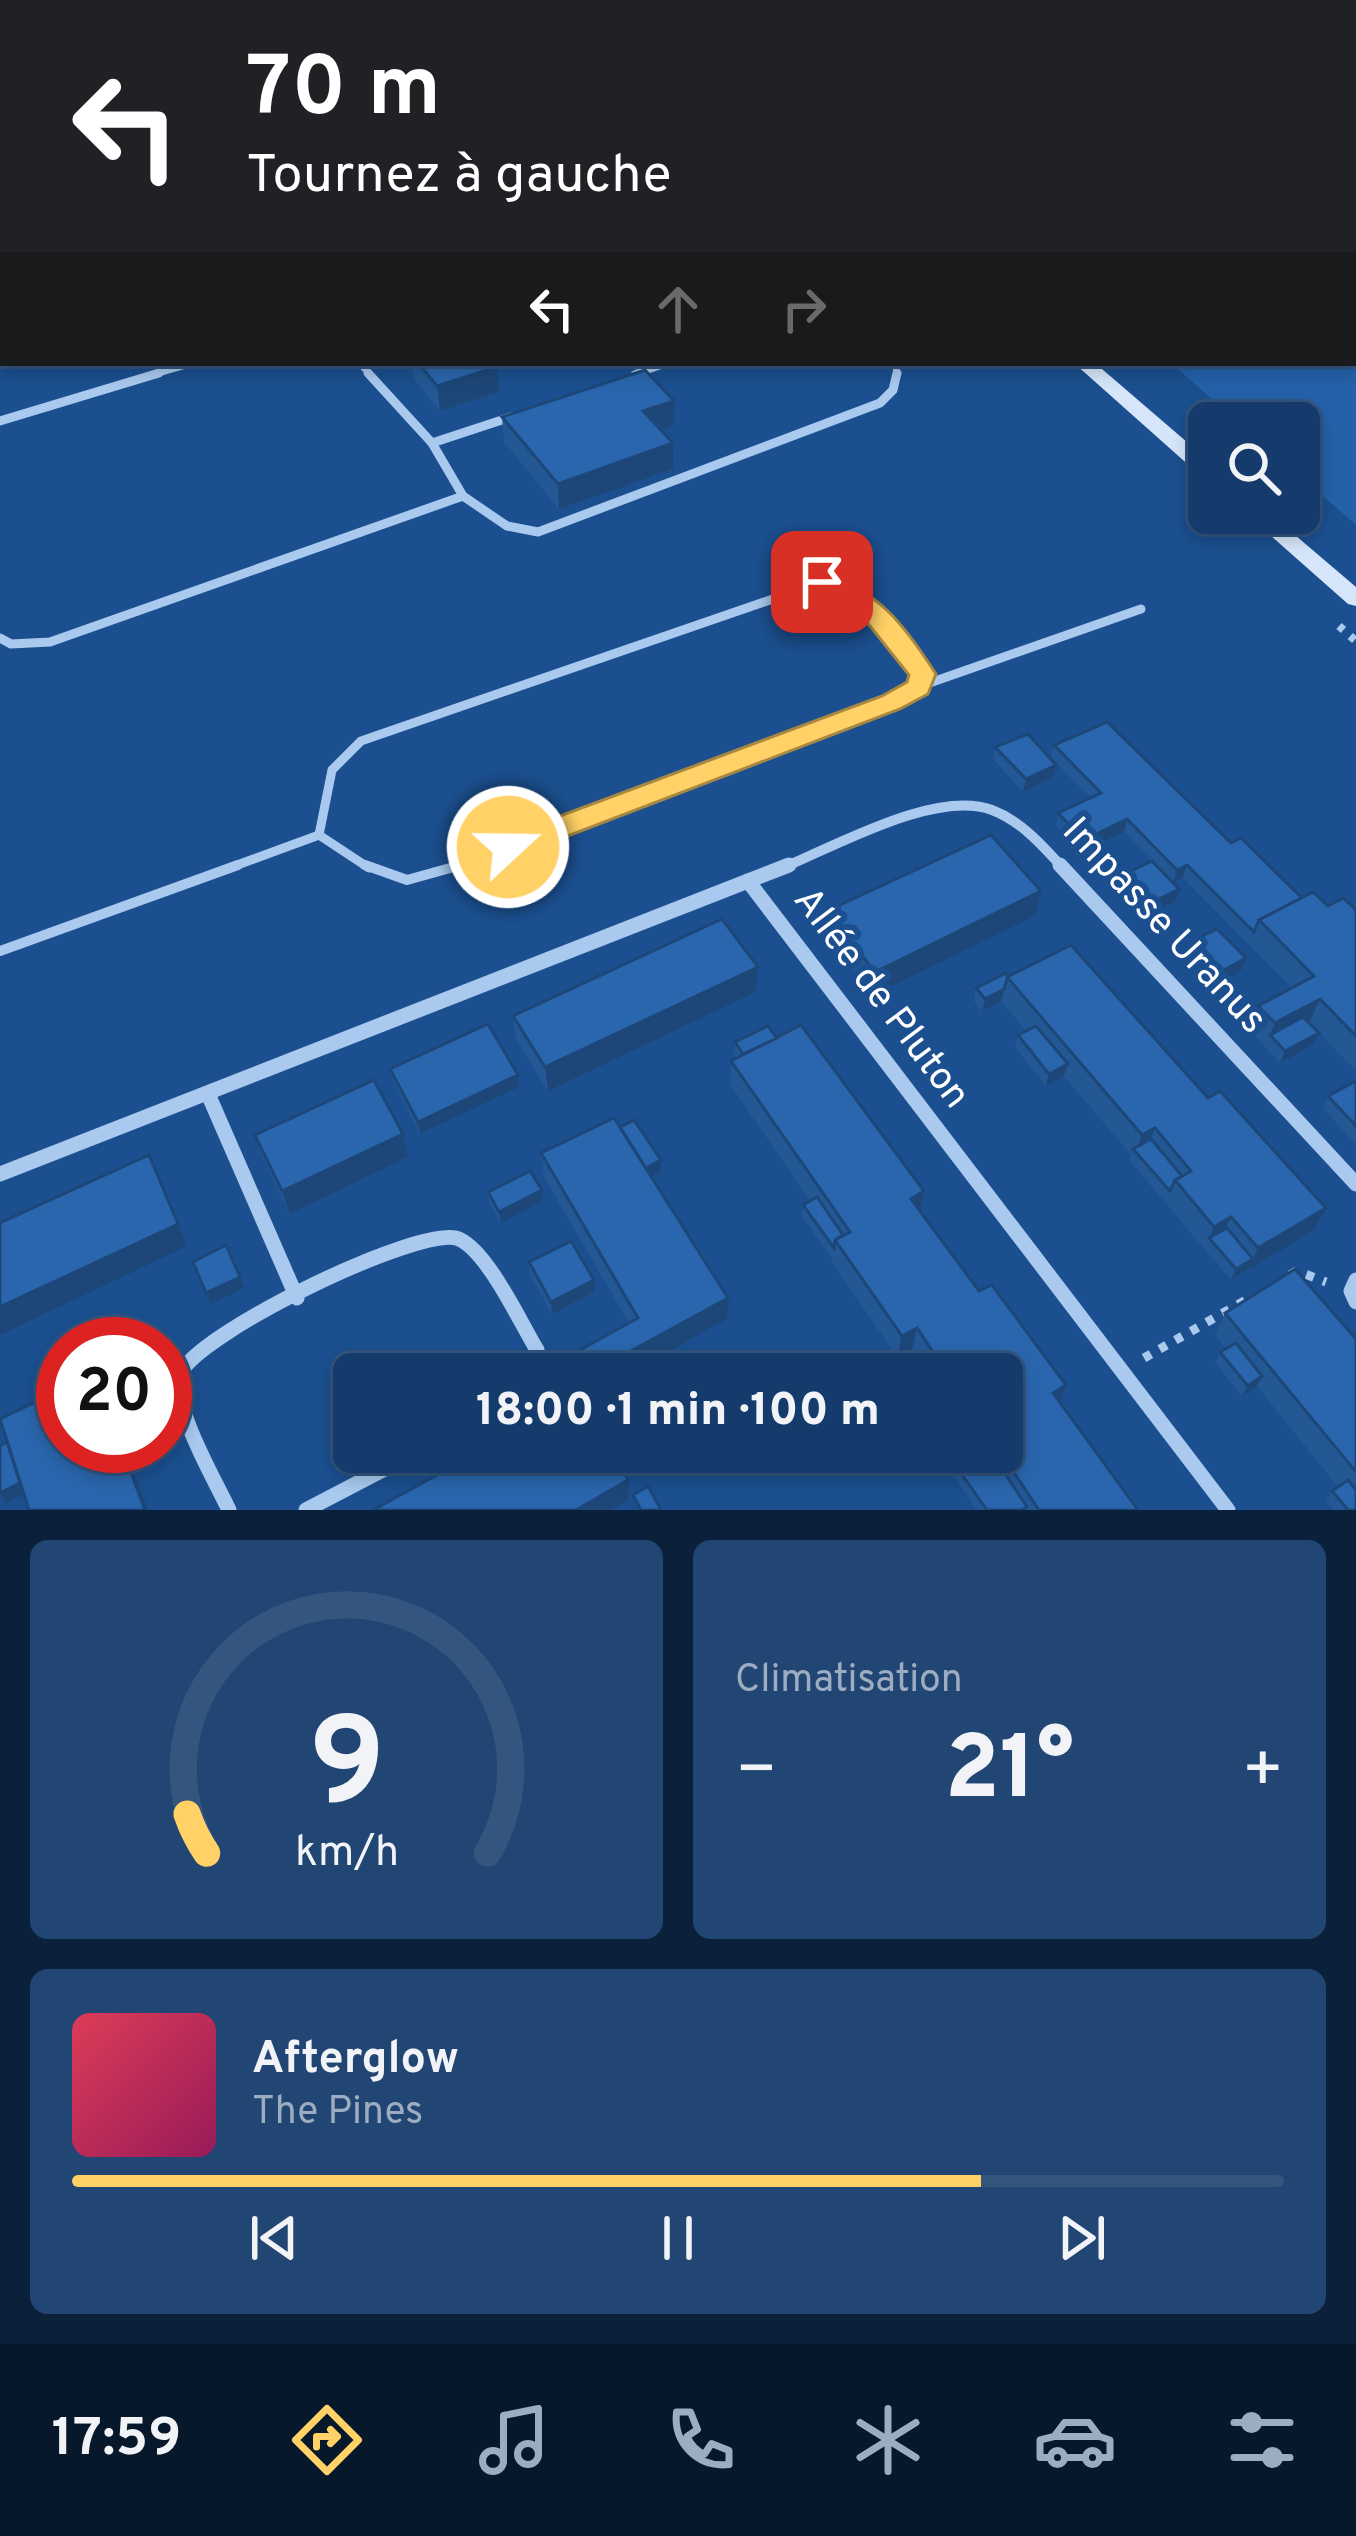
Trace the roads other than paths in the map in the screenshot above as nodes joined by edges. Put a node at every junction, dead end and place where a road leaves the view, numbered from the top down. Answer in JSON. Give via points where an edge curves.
{"nodes":[{"id":1,"x":184,"y":366,"type":"edge"},
{"id":2,"x":362,"y":366,"type":"edge"},
{"id":3,"x":661,"y":366,"type":"edge"},
{"id":4,"x":896,"y":366,"type":"edge"},
{"id":5,"x":1089,"y":367,"type":"edge"},
{"id":6,"x":627,"y":378,"type":"edge"},
{"id":7,"x":519,"y":414,"type":"edge"},
{"id":8,"x":0,"y":421,"type":"edge"},
{"id":9,"x":432,"y":443,"type":"junction"},
{"id":10,"x":1188,"y":454,"type":"edge"},
{"id":11,"x":463,"y":496,"type":"junction"},
{"id":12,"x":1280,"y":534,"type":"edge"},
{"id":13,"x":1356,"y":599,"type":"edge"},
{"id":14,"x":1141,"y":609,"type":"dead end"},
{"id":15,"x":0,"y":638,"type":"edge"},
{"id":16,"x":918,"y":687,"type":"junction"},
{"id":17,"x":319,"y":835,"type":"junction"},
{"id":18,"x":748,"y":881,"type":"junction"},
{"id":19,"x":0,"y":951,"type":"edge"},
{"id":20,"x":208,"y":1094,"type":"junction"},
{"id":21,"x":0,"y":1174,"type":"edge"},
{"id":22,"x":1356,"y":1184,"type":"edge"},
{"id":23,"x":297,"y":1298,"type":"junction"},
{"id":24,"x":536,"y":1353,"type":"edge"},
{"id":25,"x":377,"y":1473,"type":"edge"},
{"id":26,"x":229,"y":1510,"type":"edge"},
{"id":27,"x":306,"y":1510,"type":"edge"},
{"id":28,"x":1228,"y":1510,"type":"edge"}],
"edges":[{"from":1,"to":8,"type":"lane"},
{"from":2,"to":9,"type":"lane"},
{"from":3,"to":6,"type":"lane"},
{"from":4,"to":11,"type":"lane","via":[[895,390],[880,403],[538,532],[507,526]]},
{"from":5,"to":10,"type":"main road"},
{"from":7,"to":9,"type":"lane"},
{"from":9,"to":11,"type":"lane"},
{"from":11,"to":15,"type":"lane","via":[[50,642]]},
{"from":12,"to":13,"type":"main road"},
{"from":14,"to":16,"type":"lane"},
{"from":16,"to":17,"type":"lane","via":[[423,879],[400,884],[380,877]]},
{"from":16,"to":17,"type":"lane","via":[[922,674],[884,621],[860,596],[822,582],[340,752]]},
{"from":17,"to":19,"type":"lane"},
{"from":18,"to":20,"type":"street","name":"Allée de Pluton"},
{"from":18,"to":22,"type":"street","name":"Impasse Uranus","via":[[944,803],[990,809],[1030,832]]},
{"from":18,"to":28,"type":"street","name":"Allée de Pluton"},
{"from":20,"to":21,"type":"street","name":"Allée de Pluton"},
{"from":20,"to":23,"type":"street"},
{"from":23,"to":24,"type":"street","via":[[431,1238],[464,1240]]},
{"from":23,"to":26,"type":"street","via":[[207,1344],[178,1376],[177,1395]]},
{"from":25,"to":27,"type":"street"}]}
